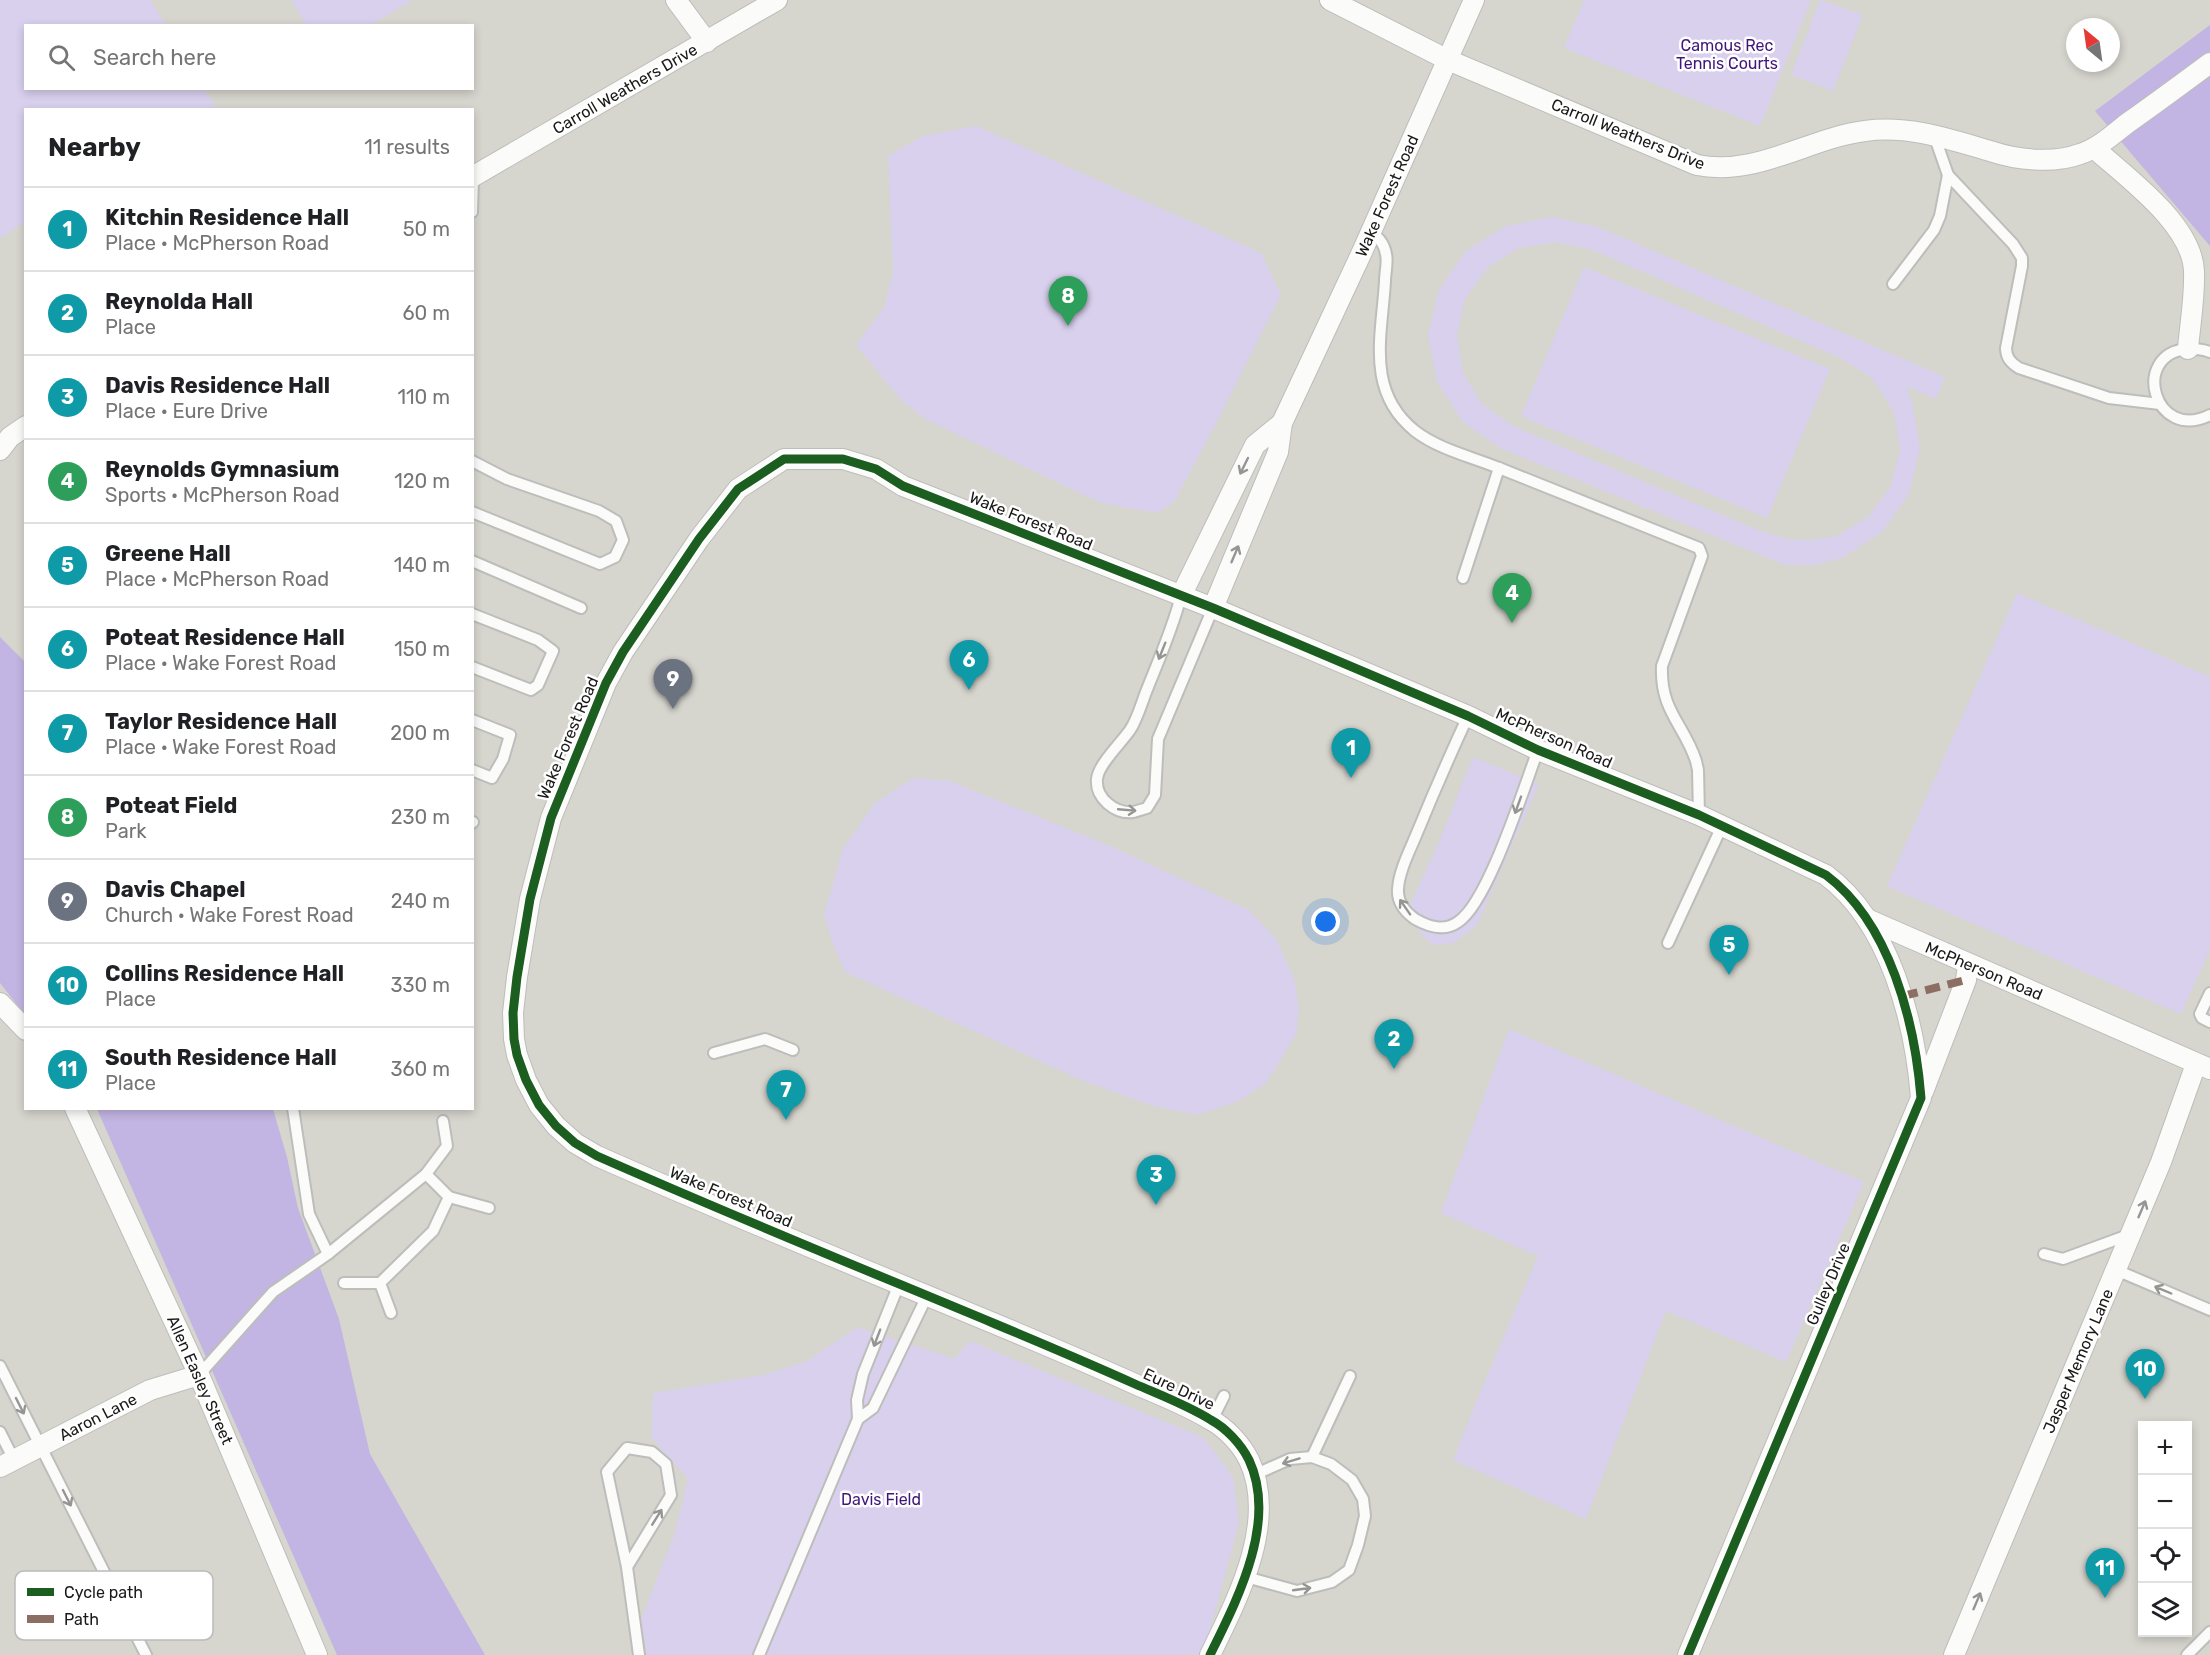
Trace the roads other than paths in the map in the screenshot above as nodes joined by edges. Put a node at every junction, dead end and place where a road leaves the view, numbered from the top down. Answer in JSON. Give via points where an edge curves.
{"nodes":[{"id":1,"x":676,"y":0,"type":"edge"},
{"id":2,"x":777,"y":0,"type":"edge"},
{"id":3,"x":1330,"y":0,"type":"edge"},
{"id":4,"x":1474,"y":0,"type":"edge"},
{"id":5,"x":707,"y":42,"type":"junction"},
{"id":6,"x":1448,"y":60,"type":"junction"},
{"id":7,"x":2210,"y":63,"type":"edge"},
{"id":8,"x":1934,"y":135,"type":"junction"},
{"id":9,"x":2094,"y":148,"type":"junction"},
{"id":10,"x":1948,"y":175,"type":"junction"},
{"id":11,"x":474,"y":176,"type":"edge"},
{"id":12,"x":1371,"y":232,"type":"junction"},
{"id":13,"x":1893,"y":285,"type":"dead end"},
{"id":14,"x":2188,"y":349,"type":"junction"},
{"id":15,"x":2210,"y":352,"type":"edge"},
{"id":16,"x":2160,"y":404,"type":"junction"},
{"id":17,"x":2210,"y":416,"type":"edge"},
{"id":18,"x":1282,"y":423,"type":"junction"},
{"id":19,"x":24,"y":427,"type":"edge"},
{"id":20,"x":0,"y":450,"type":"edge"},
{"id":21,"x":474,"y":462,"type":"edge"},
{"id":22,"x":1499,"y":468,"type":"junction"},
{"id":23,"x":474,"y":513,"type":"edge"},
{"id":24,"x":474,"y":562,"type":"edge"},
{"id":25,"x":1463,"y":578,"type":"dead end"},
{"id":26,"x":1181,"y":596,"type":"junction"},
{"id":27,"x":581,"y":608,"type":"dead end"},
{"id":28,"x":1213,"y":608,"type":"junction"},
{"id":29,"x":474,"y":615,"type":"edge"},
{"id":30,"x":474,"y":668,"type":"edge"},
{"id":31,"x":1468,"y":716,"type":"junction"},
{"id":32,"x":474,"y":721,"type":"edge"},
{"id":33,"x":1538,"y":750,"type":"junction"},
{"id":34,"x":474,"y":771,"type":"edge"},
{"id":35,"x":1699,"y":815,"type":"junction"},
{"id":36,"x":1722,"y":826,"type":"junction"},
{"id":37,"x":1867,"y":919,"type":"junction"},
{"id":38,"x":1668,"y":943,"type":"dead end"},
{"id":39,"x":1968,"y":965,"type":"junction"},
{"id":40,"x":2210,"y":993,"type":"edge"},
{"id":41,"x":0,"y":1002,"type":"edge"},
{"id":42,"x":2206,"y":1020,"type":"edge"},
{"id":43,"x":24,"y":1028,"type":"edge"},
{"id":44,"x":793,"y":1050,"type":"dead end"},
{"id":45,"x":714,"y":1053,"type":"dead end"},
{"id":46,"x":2203,"y":1066,"type":"edge"},
{"id":47,"x":1921,"y":1098,"type":"junction"},
{"id":48,"x":76,"y":1110,"type":"edge"},
{"id":49,"x":293,"y":1110,"type":"edge"},
{"id":50,"x":443,"y":1121,"type":"dead end"},
{"id":51,"x":426,"y":1174,"type":"junction"},
{"id":52,"x":449,"y":1197,"type":"junction"},
{"id":53,"x":489,"y":1208,"type":"dead end"},
{"id":54,"x":2132,"y":1234,"type":"junction"},
{"id":55,"x":328,"y":1254,"type":"junction"},
{"id":56,"x":2044,"y":1254,"type":"dead end"},
{"id":57,"x":2116,"y":1270,"type":"junction"},
{"id":58,"x":344,"y":1283,"type":"dead end"},
{"id":59,"x":380,"y":1283,"type":"junction"},
{"id":60,"x":899,"y":1284,"type":"junction"},
{"id":61,"x":927,"y":1296,"type":"junction"},
{"id":62,"x":2210,"y":1310,"type":"edge"},
{"id":63,"x":391,"y":1313,"type":"dead end"},
{"id":64,"x":0,"y":1366,"type":"edge"},
{"id":65,"x":199,"y":1375,"type":"junction"},
{"id":66,"x":1350,"y":1376,"type":"dead end"},
{"id":67,"x":1224,"y":1396,"type":"dead end"},
{"id":68,"x":858,"y":1419,"type":"junction"},
{"id":69,"x":1212,"y":1420,"type":"junction"},
{"id":70,"x":0,"y":1432,"type":"edge"},
{"id":71,"x":41,"y":1446,"type":"junction"},
{"id":72,"x":1312,"y":1457,"type":"junction"},
{"id":73,"x":7,"y":1464,"type":"edge"},
{"id":74,"x":1254,"y":1475,"type":"junction"},
{"id":75,"x":627,"y":1568,"type":"junction"},
{"id":76,"x":104,"y":1571,"type":"edge"},
{"id":77,"x":1246,"y":1577,"type":"junction"},
{"id":78,"x":2210,"y":1632,"type":"edge"},
{"id":79,"x":138,"y":1640,"type":"edge"},
{"id":80,"x":146,"y":1655,"type":"edge"},
{"id":81,"x":317,"y":1655,"type":"edge"},
{"id":82,"x":639,"y":1655,"type":"edge"},
{"id":83,"x":759,"y":1655,"type":"edge"},
{"id":84,"x":1210,"y":1655,"type":"edge"},
{"id":85,"x":1688,"y":1655,"type":"edge"},
{"id":86,"x":1954,"y":1655,"type":"edge"},
{"id":87,"x":2187,"y":1655,"type":"edge"}],
"edges":[{"from":1,"to":5,"type":"street"},
{"from":2,"to":5,"type":"street","name":"Carroll Weathers Drive"},
{"from":3,"to":6,"type":"street","name":"Carroll Weathers Drive"},
{"from":4,"to":6,"type":"street","name":"Wake Forest Road"},
{"from":5,"to":11,"type":"street","name":"Carroll Weathers Drive"},
{"from":6,"to":8,"type":"street","name":"Carroll Weathers Drive","via":[[1708,168],[1751,163],[1869,130]]},
{"from":6,"to":12,"type":"street","name":"Wake Forest Road"},
{"from":7,"to":9,"type":"street","name":"Carroll Weathers Drive"},
{"from":8,"to":9,"type":"street","name":"Carroll Weathers Drive","via":[[1998,154],[2037,159],[2078,155]]},
{"from":8,"to":10,"type":"lane"},
{"from":9,"to":14,"type":"street","via":[[2161,209],[2188,250],[2194,269]]},
{"from":10,"to":13,"type":"lane","via":[[1934,230]]},
{"from":10,"to":16,"type":"lane","via":[[1994,222],[2022,258],[2006,348],[2011,363],[2109,398]]},
{"from":12,"to":18,"type":"street","name":"Wake Forest Road"},
{"from":12,"to":22,"type":"lane","via":[[1380,238],[1387,256],[1378,342],[1380,374],[1389,397],[1416,431],[1444,447]]},
{"from":14,"to":15,"type":"lane"},
{"from":14,"to":16,"type":"lane","via":[[2176,350],[2158,367],[2154,386]]},
{"from":16,"to":17,"type":"lane","via":[[2178,419],[2201,420]]},
{"from":18,"to":26,"type":"street","name":"Wake Forest Road","one_way":true,"via":[[1255,445]]},
{"from":28,"to":18,"type":"street","name":"Wake Forest Road","one_way":true,"via":[[1278,452]]},
{"from":19,"to":20,"type":"street"},
{"from":21,"to":23,"type":"lane","via":[[507,479],[599,511],[616,521],[622,540],[615,557],[600,564]]},
{"from":22,"to":25,"type":"lane"},
{"from":22,"to":35,"type":"lane","via":[[1702,552],[1661,677],[1668,706],[1696,761]]},
{"from":24,"to":27,"type":"lane"},
{"from":26,"to":28,"type":"street","name":"Wake Forest Road"},
{"from":26,"to":28,"type":"lane","one_way":true,"via":[[1131,728],[1099,768],[1096,781],[1110,806],[1132,812],[1147,808],[1155,795],[1158,739]]},
{"from":26,"to":60,"type":"street","name":"Wake Forest Road","via":[[903,486],[876,469],[843,459],[784,459],[738,489],[699,539],[622,652],[572,764],[550,818],[530,899],[513,1013],[514,1039],[526,1080],[539,1105],[575,1143],[597,1156]]},
{"from":28,"to":31,"type":"street","name":"McPherson Road"},
{"from":29,"to":30,"type":"lane","via":[[538,640],[553,651],[538,685],[531,690]]},
{"from":31,"to":33,"type":"street","name":"McPherson Road"},
{"from":33,"to":31,"type":"lane","one_way":true,"via":[[1500,852],[1473,907],[1458,922],[1444,928],[1422,923],[1401,906],[1398,887],[1440,775]]},
{"from":32,"to":34,"type":"lane","via":[[510,735],[492,778]]},
{"from":33,"to":35,"type":"street","name":"McPherson Road"},
{"from":35,"to":36,"type":"street","name":"McPherson Road"},
{"from":36,"to":37,"type":"street","name":"McPherson Road","via":[[1826,875],[1849,895]]},
{"from":36,"to":38,"type":"lane"},
{"from":37,"to":39,"type":"street","name":"McPherson Road"},
{"from":37,"to":47,"type":"street","name":"Gulley Drive","via":[[1911,1022]]},
{"from":39,"to":46,"type":"street","name":"McPherson Road"},
{"from":39,"to":47,"type":"street","name":"Gulley Drive","via":[[1966,980]]},
{"from":40,"to":42,"type":"lane","via":[[2200,1014]]},
{"from":41,"to":43,"type":"street"},
{"from":44,"to":45,"type":"lane","via":[[765,1039]]},
{"from":54,"to":46,"type":"street","name":"Jasper Memory Lane","one_way":true},
{"from":47,"to":85,"type":"street","name":"Gulley Drive"},
{"from":48,"to":65,"type":"street","name":"Allen Easley Street"},
{"from":49,"to":55,"type":"lane","via":[[309,1214]]},
{"from":50,"to":51,"type":"lane","via":[[447,1146]]},
{"from":51,"to":52,"type":"lane"},
{"from":51,"to":55,"type":"lane"},
{"from":52,"to":53,"type":"lane"},
{"from":52,"to":59,"type":"lane","via":[[433,1231]]},
{"from":54,"to":56,"type":"lane","via":[[2063,1260]]},
{"from":54,"to":57,"type":"street","name":"Jasper Memory Lane"},
{"from":55,"to":65,"type":"lane","via":[[273,1292]]},
{"from":62,"to":57,"type":"lane","one_way":true},
{"from":86,"to":57,"type":"street","name":"Jasper Memory Lane","one_way":true},
{"from":58,"to":59,"type":"lane"},
{"from":59,"to":63,"type":"lane"},
{"from":60,"to":61,"type":"street","name":"Wake Forest Road"},
{"from":60,"to":68,"type":"lane","one_way":true,"via":[[863,1374],[857,1400]]},
{"from":61,"to":68,"type":"lane","via":[[873,1408]]},
{"from":61,"to":69,"type":"street","name":"Eure Drive","via":[[1061,1351]]},
{"from":64,"to":71,"type":"lane","one_way":true},
{"from":65,"to":71,"type":"street","name":"Aaron Lane","via":[[150,1390]]},
{"from":65,"to":81,"type":"street","name":"Allen Easley Street"},
{"from":66,"to":72,"type":"lane"},
{"from":67,"to":69,"type":"lane"},
{"from":68,"to":83,"type":"lane"},
{"from":69,"to":74,"type":"street","name":"Eure Drive","via":[[1239,1445]]},
{"from":70,"to":73,"type":"lane"},
{"from":71,"to":73,"type":"street","name":"Aaron Lane"},
{"from":71,"to":76,"type":"lane","one_way":true},
{"from":72,"to":74,"type":"lane","one_way":true,"via":[[1290,1459]]},
{"from":77,"to":72,"type":"lane","one_way":true,"via":[[1297,1591],[1332,1582],[1349,1570],[1365,1516],[1363,1499],[1352,1480],[1331,1464]]},
{"from":74,"to":77,"type":"street","name":"Eure Drive","via":[[1258,1521]]},
{"from":75,"to":75,"type":"lane","one_way":true,"via":[[671,1495],[666,1464],[652,1452],[627,1448],[607,1472]]},
{"from":75,"to":82,"type":"lane"},
{"from":77,"to":84,"type":"street","name":"Eure Drive"},
{"from":78,"to":87,"type":"lane"},
{"from":79,"to":80,"type":"lane","one_way":true}]}
